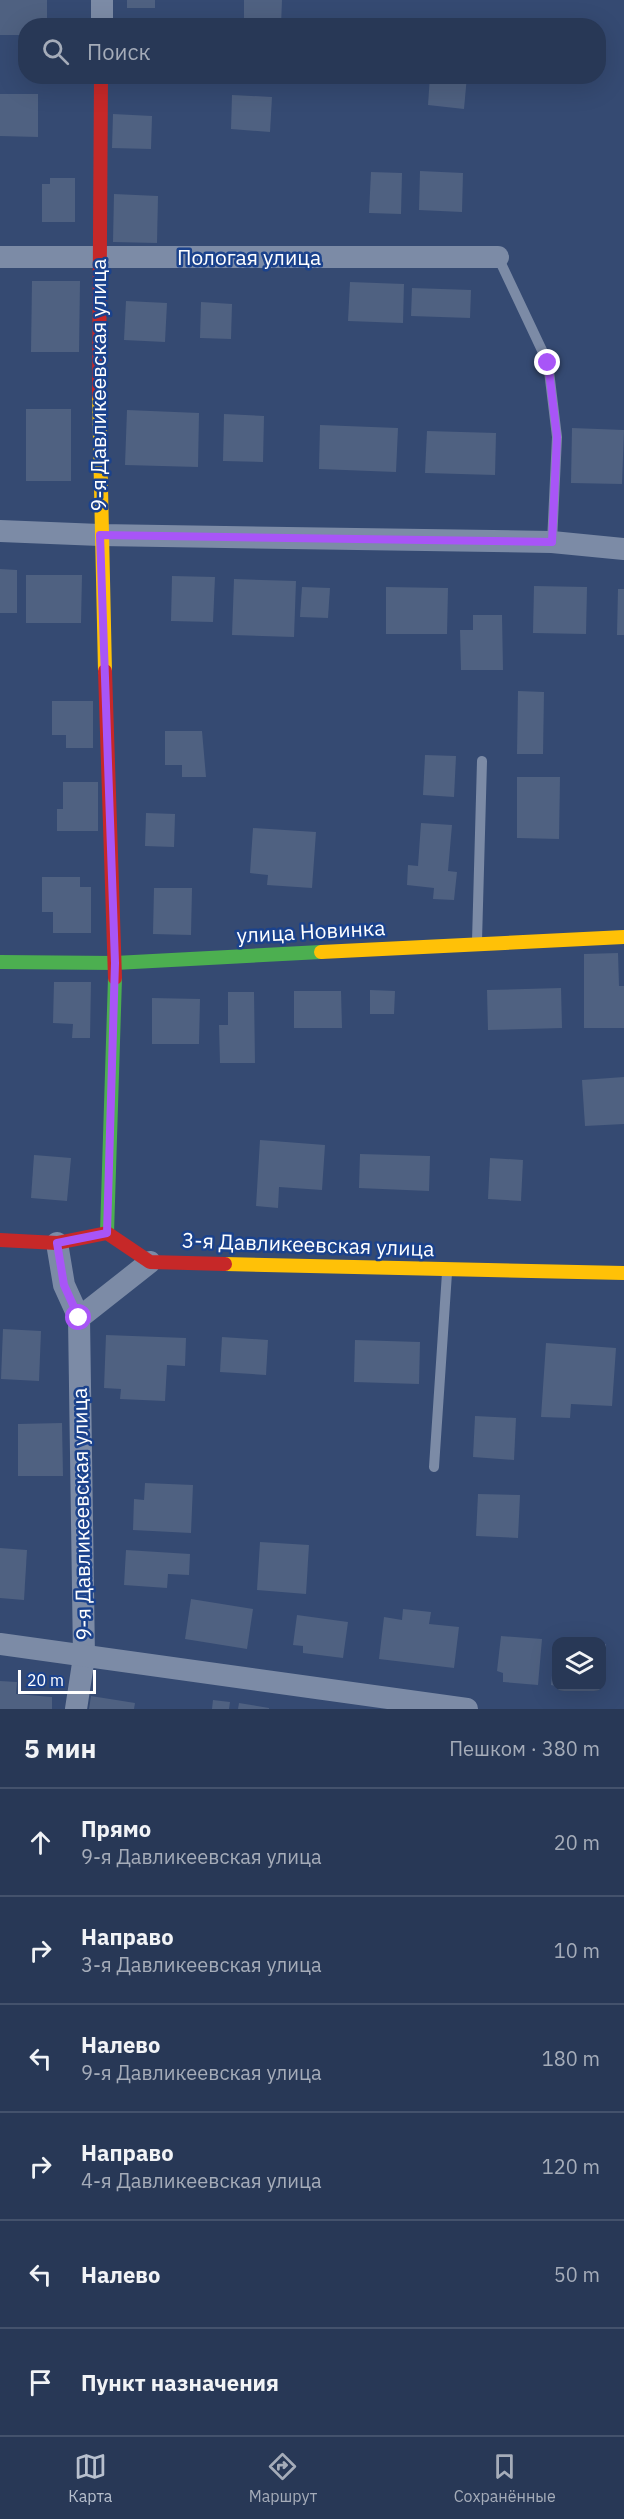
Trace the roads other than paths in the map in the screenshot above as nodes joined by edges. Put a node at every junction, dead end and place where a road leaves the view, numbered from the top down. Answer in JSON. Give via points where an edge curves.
{"nodes":[{"id":1,"x":102,"y":0,"type":"edge"},
{"id":2,"x":102,"y":18,"type":"edge"},
{"id":3,"x":101,"y":84,"type":"edge"},
{"id":4,"x":0,"y":257,"type":"edge"},
{"id":5,"x":498,"y":257,"type":"joint"},
{"id":6,"x":98,"y":259,"type":"junction"},
{"id":7,"x":0,"y":531,"type":"edge"},
{"id":8,"x":100,"y":535,"type":"junction"},
{"id":9,"x":552,"y":542,"type":"junction"},
{"id":10,"x":624,"y":549,"type":"edge"},
{"id":11,"x":482,"y":761,"type":"dead end"},
{"id":12,"x":624,"y":937,"type":"edge"},
{"id":13,"x":477,"y":945,"type":"junction"},
{"id":14,"x":0,"y":962,"type":"edge"},
{"id":15,"x":115,"y":963,"type":"junction"},
{"id":16,"x":107,"y":1233,"type":"junction"},
{"id":17,"x":0,"y":1240,"type":"edge"},
{"id":18,"x":57,"y":1243,"type":"junction"},
{"id":19,"x":150,"y":1262,"type":"junction"},
{"id":20,"x":447,"y":1271,"type":"junction"},
{"id":21,"x":624,"y":1273,"type":"edge"},
{"id":22,"x":79,"y":1318,"type":"junction"},
{"id":23,"x":434,"y":1467,"type":"dead end"},
{"id":24,"x":0,"y":1644,"type":"edge"},
{"id":25,"x":84,"y":1657,"type":"junction"},
{"id":26,"x":76,"y":1709,"type":"edge"},
{"id":27,"x":467,"y":1709,"type":"edge"}],
"edges":[{"from":1,"to":2,"type":"street"},
{"from":3,"to":6,"type":"street","name":"9-я Давликеевская улица"},
{"from":4,"to":6,"type":"street","name":"Пологая улица"},
{"from":5,"to":6,"type":"street","name":"Пологая улица"},
{"from":5,"to":9,"type":"lane","via":[[548,363],[557,437]]},
{"from":6,"to":8,"type":"street","name":"9-я Давликеевская улица"},
{"from":7,"to":8,"type":"street"},
{"from":8,"to":9,"type":"street"},
{"from":8,"to":15,"type":"street","name":"9-я Давликеевская улица"},
{"from":9,"to":10,"type":"street"},
{"from":11,"to":13,"type":"lane"},
{"from":12,"to":13,"type":"street","name":"улица Новинка"},
{"from":13,"to":15,"type":"street","name":"улица Новинка"},
{"from":14,"to":15,"type":"street","name":"улица Новинка"},
{"from":15,"to":16,"type":"street","name":"9-я Давликеевская улица"},
{"from":16,"to":18,"type":"street"},
{"from":16,"to":19,"type":"street"},
{"from":17,"to":18,"type":"street"},
{"from":18,"to":22,"type":"street","name":"9-я Давликеевская улица","via":[[64,1285]]},
{"from":19,"to":20,"type":"street","name":"3-я Давликеевская улица"},
{"from":19,"to":22,"type":"street"},
{"from":20,"to":21,"type":"street","name":"3-я Давликеевская улица"},
{"from":20,"to":23,"type":"lane"},
{"from":22,"to":25,"type":"street","name":"9-я Давликеевская улица"},
{"from":24,"to":25,"type":"street"},
{"from":25,"to":26,"type":"street","name":"9-я Давликеевская улица"},
{"from":25,"to":27,"type":"street"}]}
